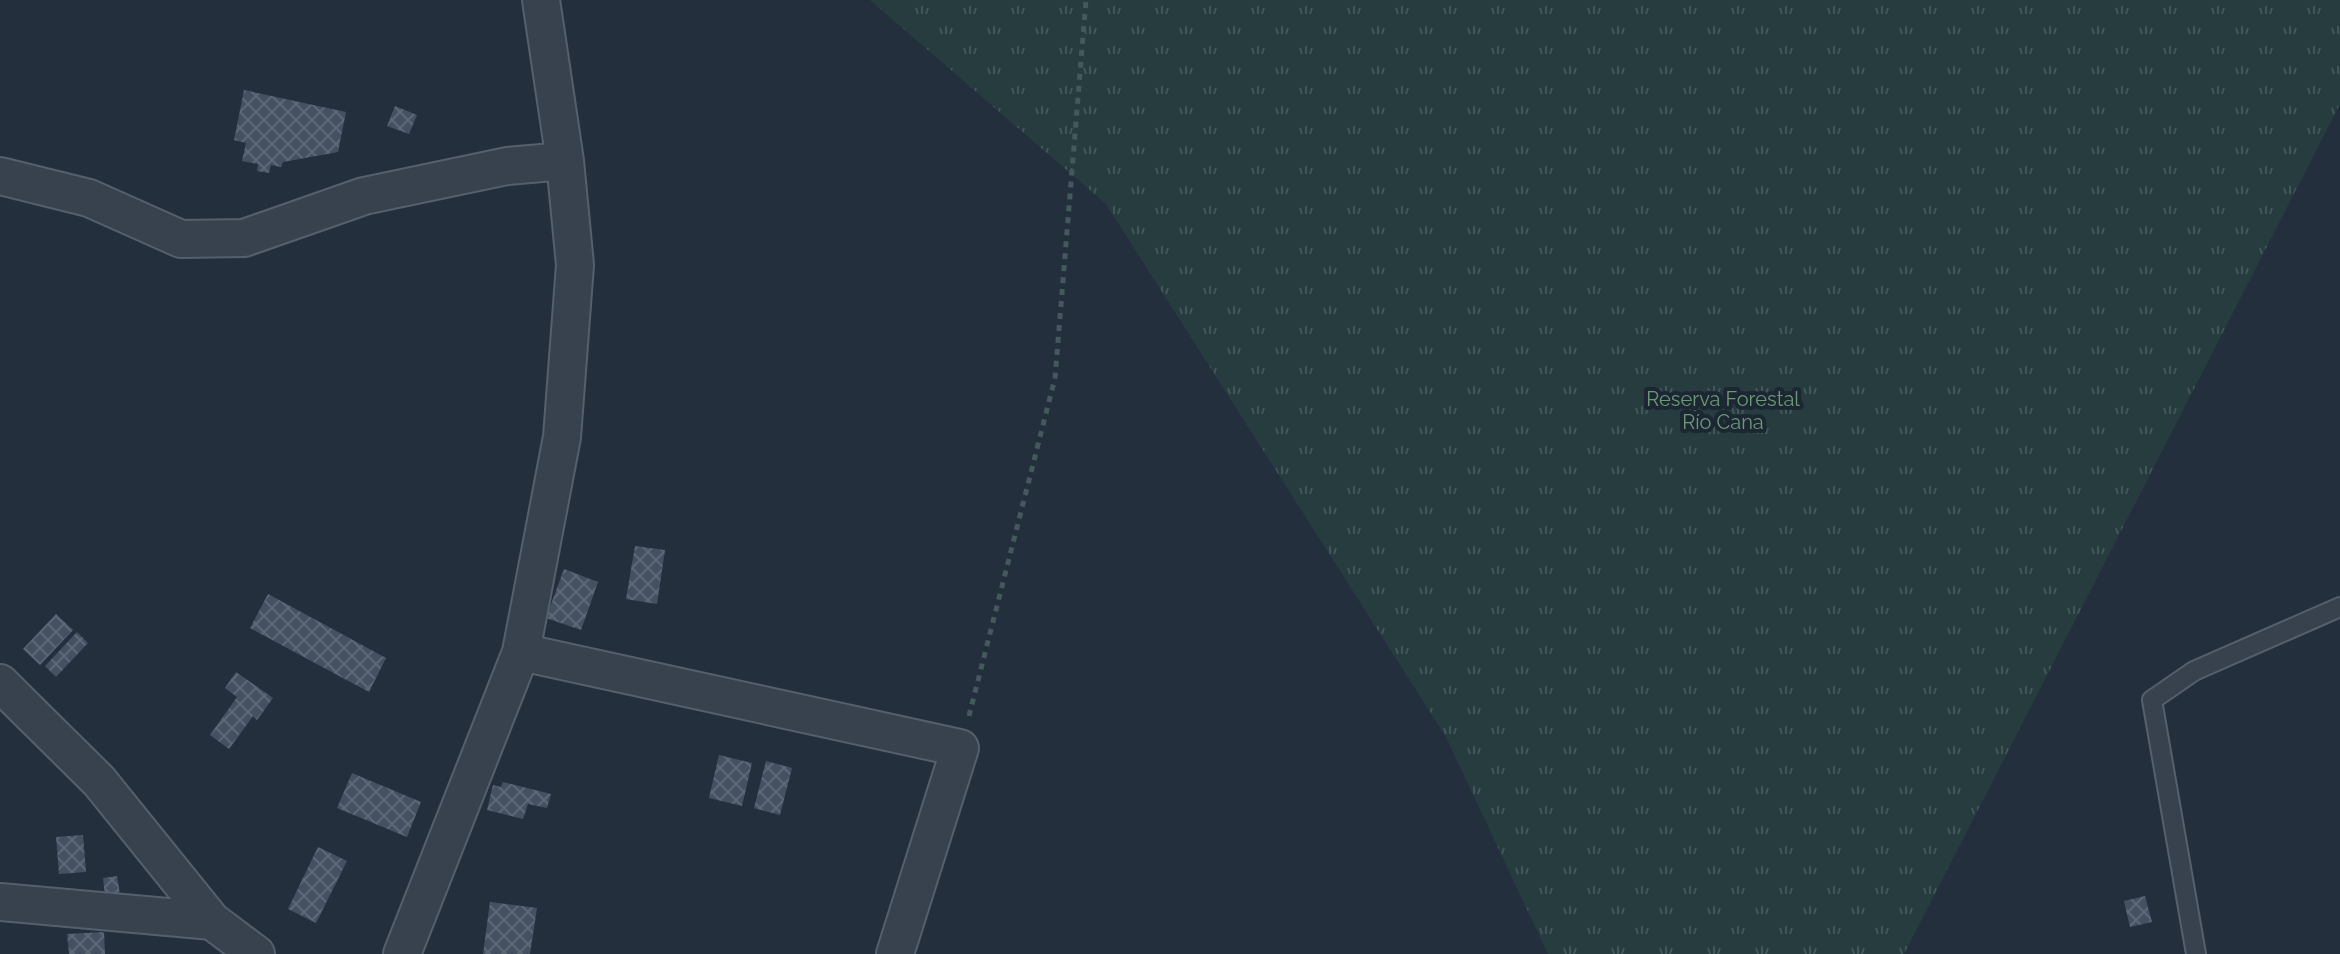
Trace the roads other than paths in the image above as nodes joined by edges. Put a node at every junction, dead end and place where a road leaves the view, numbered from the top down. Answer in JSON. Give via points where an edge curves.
{"nodes":[{"id":1,"x":541,"y":0,"type":"edge"},
{"id":2,"x":565,"y":161,"type":"junction"},
{"id":3,"x":0,"y":176,"type":"edge"},
{"id":4,"x":2340,"y":607,"type":"edge"},
{"id":5,"x":521,"y":652,"type":"junction"},
{"id":6,"x":0,"y":683,"type":"edge"},
{"id":7,"x":0,"y":902,"type":"edge"},
{"id":8,"x":212,"y":921,"type":"junction"},
{"id":9,"x":256,"y":954,"type":"edge"},
{"id":10,"x":402,"y":954,"type":"edge"},
{"id":11,"x":895,"y":954,"type":"edge"},
{"id":12,"x":2196,"y":954,"type":"edge"}],
"edges":[{"from":1,"to":2,"type":"street"},
{"from":2,"to":3,"type":"street","via":[[507,166],[364,196],[244,238],[181,239],[89,198]]},
{"from":2,"to":5,"type":"street","via":[[575,265],[562,437]]},
{"from":4,"to":12,"type":"lane","via":[[2194,671],[2152,700]]},
{"from":5,"to":10,"type":"street"},
{"from":5,"to":11,"type":"street","via":[[960,748]]},
{"from":6,"to":8,"type":"street","via":[[99,781]]},
{"from":7,"to":8,"type":"street"},
{"from":8,"to":9,"type":"street"}]}
